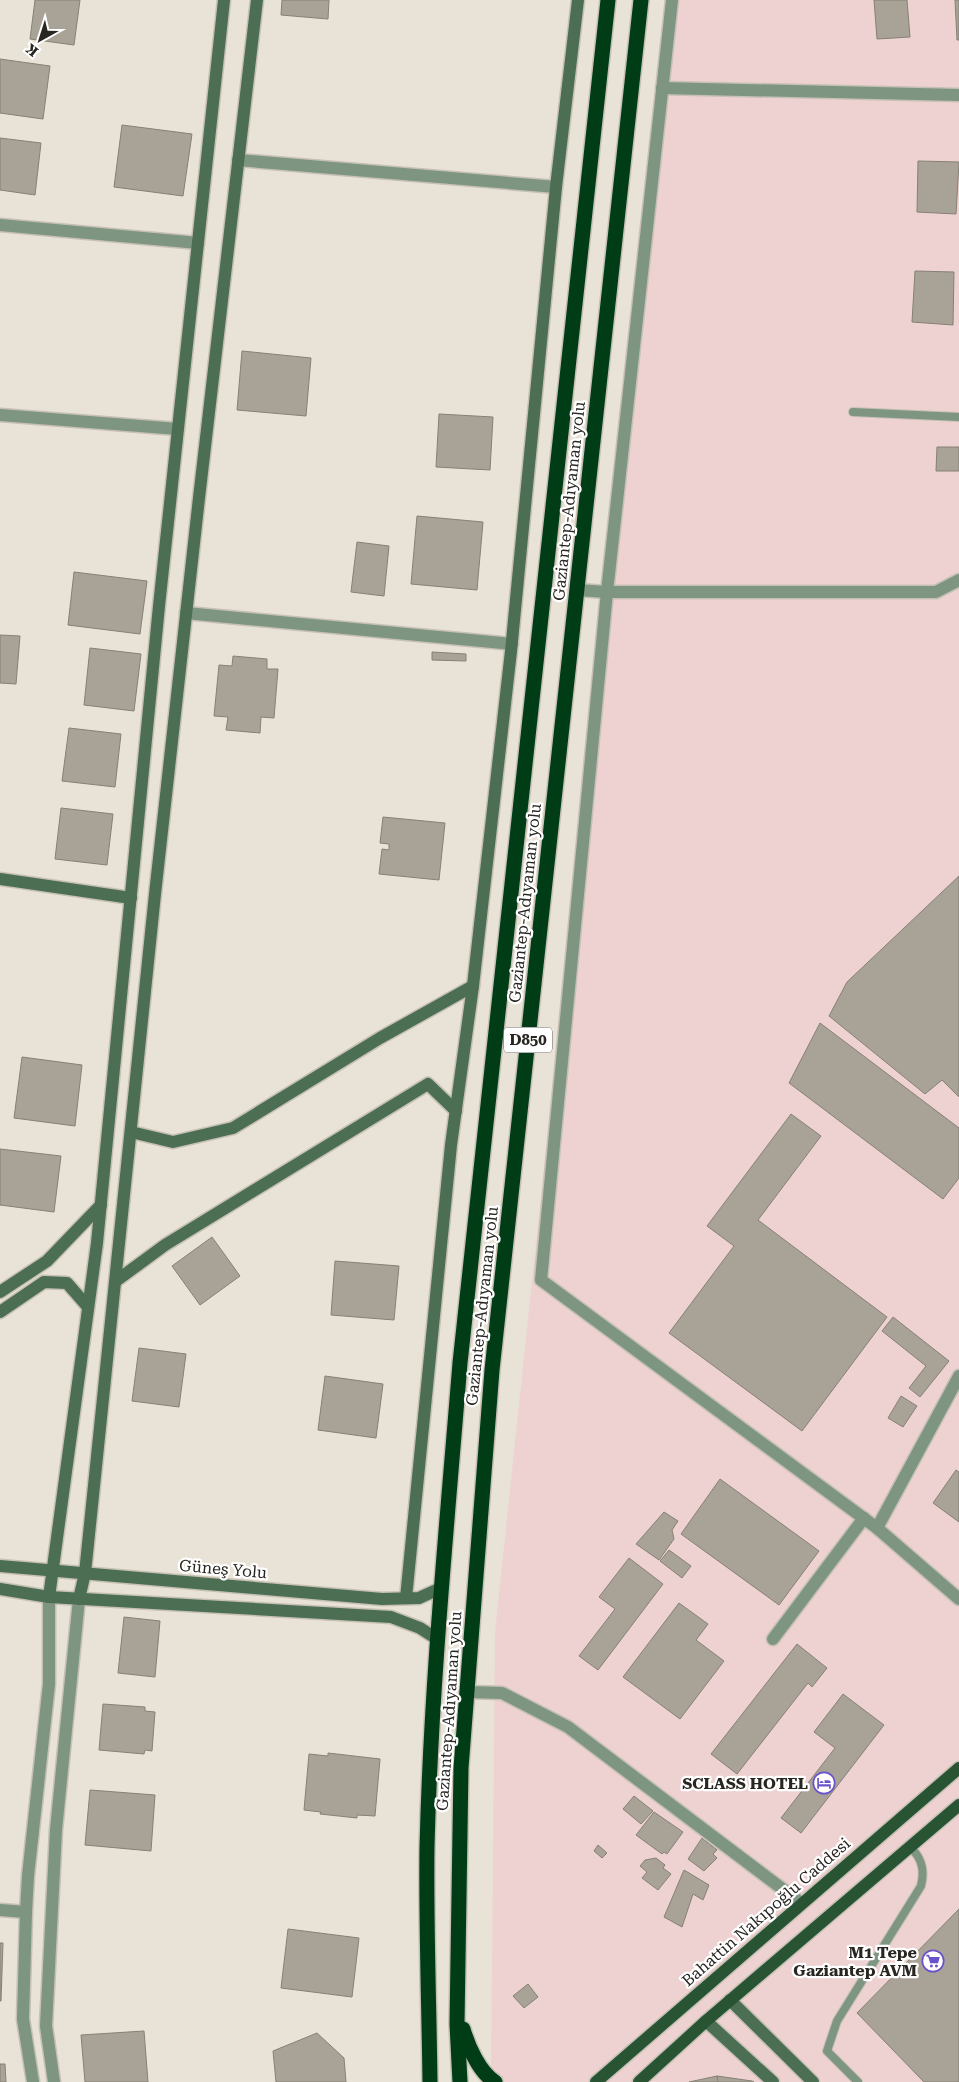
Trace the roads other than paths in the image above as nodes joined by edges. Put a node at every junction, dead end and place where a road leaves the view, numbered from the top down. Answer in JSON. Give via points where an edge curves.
{"nodes":[{"id":1,"x":224,"y":0,"type":"edge"},
{"id":2,"x":257,"y":0,"type":"edge"},
{"id":3,"x":578,"y":0,"type":"edge"},
{"id":4,"x":608,"y":0,"type":"edge"},
{"id":5,"x":641,"y":0,"type":"edge"},
{"id":6,"x":672,"y":0,"type":"edge"},
{"id":7,"x":662,"y":88,"type":"junction"},
{"id":8,"x":959,"y":95,"type":"edge"},
{"id":9,"x":238,"y":160,"type":"junction"},
{"id":10,"x":556,"y":187,"type":"junction"},
{"id":11,"x":0,"y":225,"type":"edge"},
{"id":12,"x":198,"y":244,"type":"junction"},
{"id":13,"x":853,"y":412,"type":"dead end"},
{"id":14,"x":0,"y":415,"type":"edge"},
{"id":15,"x":959,"y":417,"type":"edge"},
{"id":16,"x":178,"y":429,"type":"junction"},
{"id":17,"x":959,"y":580,"type":"edge"},
{"id":18,"x":577,"y":590,"type":"junction"},
{"id":19,"x":607,"y":592,"type":"junction"},
{"id":20,"x":186,"y":612,"type":"junction"},
{"id":21,"x":512,"y":644,"type":"junction"},
{"id":22,"x":0,"y":878,"type":"edge"},
{"id":23,"x":131,"y":898,"type":"junction"},
{"id":24,"x":473,"y":986,"type":"junction"},
{"id":25,"x":456,"y":1111,"type":"junction"},
{"id":26,"x":131,"y":1132,"type":"junction"},
{"id":27,"x":101,"y":1205,"type":"junction"},
{"id":28,"x":116,"y":1281,"type":"junction"},
{"id":29,"x":0,"y":1292,"type":"edge"},
{"id":30,"x":88,"y":1307,"type":"junction"},
{"id":31,"x":0,"y":1312,"type":"edge"},
{"id":32,"x":959,"y":1376,"type":"edge"},
{"id":33,"x":864,"y":1518,"type":"junction"},
{"id":34,"x":877,"y":1528,"type":"junction"},
{"id":35,"x":0,"y":1566,"type":"edge"},
{"id":36,"x":52,"y":1570,"type":"junction"},
{"id":37,"x":86,"y":1573,"type":"junction"},
{"id":38,"x":0,"y":1588,"type":"edge"},
{"id":39,"x":441,"y":1588,"type":"junction"},
{"id":40,"x":49,"y":1597,"type":"junction"},
{"id":41,"x":406,"y":1598,"type":"junction"},
{"id":42,"x":79,"y":1599,"type":"junction"},
{"id":43,"x":959,"y":1599,"type":"edge"},
{"id":44,"x":437,"y":1639,"type":"junction"},
{"id":45,"x":773,"y":1639,"type":"dead end"},
{"id":46,"x":467,"y":1692,"type":"junction"},
{"id":47,"x":959,"y":1768,"type":"edge"},
{"id":48,"x":959,"y":1805,"type":"edge"},
{"id":49,"x":910,"y":1847,"type":"junction"},
{"id":50,"x":801,"y":1903,"type":"junction"},
{"id":51,"x":0,"y":1910,"type":"edge"},
{"id":52,"x":26,"y":1912,"type":"junction"},
{"id":53,"x":730,"y":2000,"type":"junction"},
{"id":54,"x":458,"y":2005,"type":"junction"},
{"id":55,"x":706,"y":2021,"type":"junction"},
{"id":56,"x":34,"y":2082,"type":"edge"},
{"id":57,"x":54,"y":2082,"type":"edge"},
{"id":58,"x":430,"y":2082,"type":"edge"},
{"id":59,"x":460,"y":2082,"type":"edge"},
{"id":60,"x":495,"y":2082,"type":"edge"},
{"id":61,"x":596,"y":2082,"type":"edge"},
{"id":62,"x":639,"y":2082,"type":"edge"},
{"id":63,"x":773,"y":2082,"type":"edge"},
{"id":64,"x":813,"y":2082,"type":"edge"},
{"id":65,"x":858,"y":2082,"type":"edge"}],
"edges":[{"from":1,"to":12,"type":"street"},
{"from":2,"to":9,"type":"street"},
{"from":3,"to":10,"type":"street"},
{"from":4,"to":39,"type":"highway","name":"Gaziantep-Adıyaman yolu","number":"D850","via":[[460,1363]]},
{"from":5,"to":18,"type":"highway","name":"Gaziantep-Adıyaman yolu","number":"D850"},
{"from":6,"to":7,"type":"street"},
{"from":7,"to":8,"type":"street"},
{"from":7,"to":19,"type":"street"},
{"from":9,"to":10,"type":"street"},
{"from":9,"to":20,"type":"street"},
{"from":10,"to":21,"type":"street"},
{"from":11,"to":12,"type":"street"},
{"from":12,"to":16,"type":"street"},
{"from":13,"to":15,"type":"lane"},
{"from":14,"to":16,"type":"street"},
{"from":16,"to":23,"type":"street"},
{"from":17,"to":19,"type":"street","via":[[936,592]]},
{"from":18,"to":19,"type":"street"},
{"from":18,"to":46,"type":"highway","name":"Gaziantep-Adıyaman yolu","number":"D850","via":[[492,1370]]},
{"from":19,"to":33,"type":"street","via":[[541,1280]]},
{"from":20,"to":21,"type":"street"},
{"from":20,"to":26,"type":"street"},
{"from":21,"to":24,"type":"street"},
{"from":22,"to":23,"type":"street"},
{"from":23,"to":27,"type":"street"},
{"from":24,"to":25,"type":"street"},
{"from":24,"to":26,"type":"street","via":[[232,1128],[173,1142]]},
{"from":25,"to":28,"type":"street","via":[[428,1084],[165,1245]]},
{"from":25,"to":41,"type":"street"},
{"from":26,"to":28,"type":"street"},
{"from":27,"to":29,"type":"street","via":[[47,1261]]},
{"from":27,"to":30,"type":"street"},
{"from":28,"to":37,"type":"street"},
{"from":30,"to":31,"type":"street","via":[[67,1283],[44,1282]]},
{"from":30,"to":36,"type":"street"},
{"from":32,"to":34,"type":"street"},
{"from":33,"to":34,"type":"street"},
{"from":33,"to":45,"type":"street"},
{"from":34,"to":43,"type":"street"},
{"from":35,"to":36,"type":"street","name":"Güneş Yolu"},
{"from":36,"to":37,"type":"street","name":"Güneş Yolu"},
{"from":36,"to":40,"type":"street"},
{"from":37,"to":41,"type":"street","name":"Güneş Yolu","via":[[372,1598]]},
{"from":37,"to":42,"type":"street"},
{"from":38,"to":40,"type":"street"},
{"from":39,"to":41,"type":"street","name":"Güneş Yolu","via":[[419,1598]]},
{"from":39,"to":44,"type":"highway","name":"Gaziantep-Adıyaman yolu","number":"D850"},
{"from":40,"to":42,"type":"street"},
{"from":40,"to":52,"type":"street","via":[[49,1684]]},
{"from":42,"to":44,"type":"street","via":[[391,1617],[420,1628]]},
{"from":42,"to":57,"type":"street","via":[[56,1830],[46,2016]]},
{"from":44,"to":58,"type":"highway","name":"Gaziantep-Adıyaman yolu","number":"D850","via":[[427,1848]]},
{"from":46,"to":50,"type":"street","via":[[502,1693],[568,1727]]},
{"from":46,"to":54,"type":"highway","name":"Gaziantep-Adıyaman yolu","number":"D850","via":[[461,1768]]},
{"from":47,"to":50,"type":"main road","name":"Bahattin Nakıpoğlu Caddesi"},
{"from":48,"to":49,"type":"main road"},
{"from":49,"to":53,"type":"main road"},
{"from":49,"to":65,"type":"lane","via":[[922,1863],[921,1886],[836,2020],[828,2051]]},
{"from":50,"to":61,"type":"main road","name":"Bahattin Nakıpoğlu Caddesi"},
{"from":51,"to":52,"type":"street"},
{"from":52,"to":56,"type":"street","via":[[23,2019]]},
{"from":53,"to":55,"type":"main road"},
{"from":53,"to":64,"type":"street"},
{"from":54,"to":59,"type":"highway","name":"Gaziantep-Adıyaman yolu","number":"D850"},
{"from":54,"to":60,"type":"highway","via":[[467,2044],[488,2078]]},
{"from":55,"to":62,"type":"main road"},
{"from":55,"to":63,"type":"street"}]}
